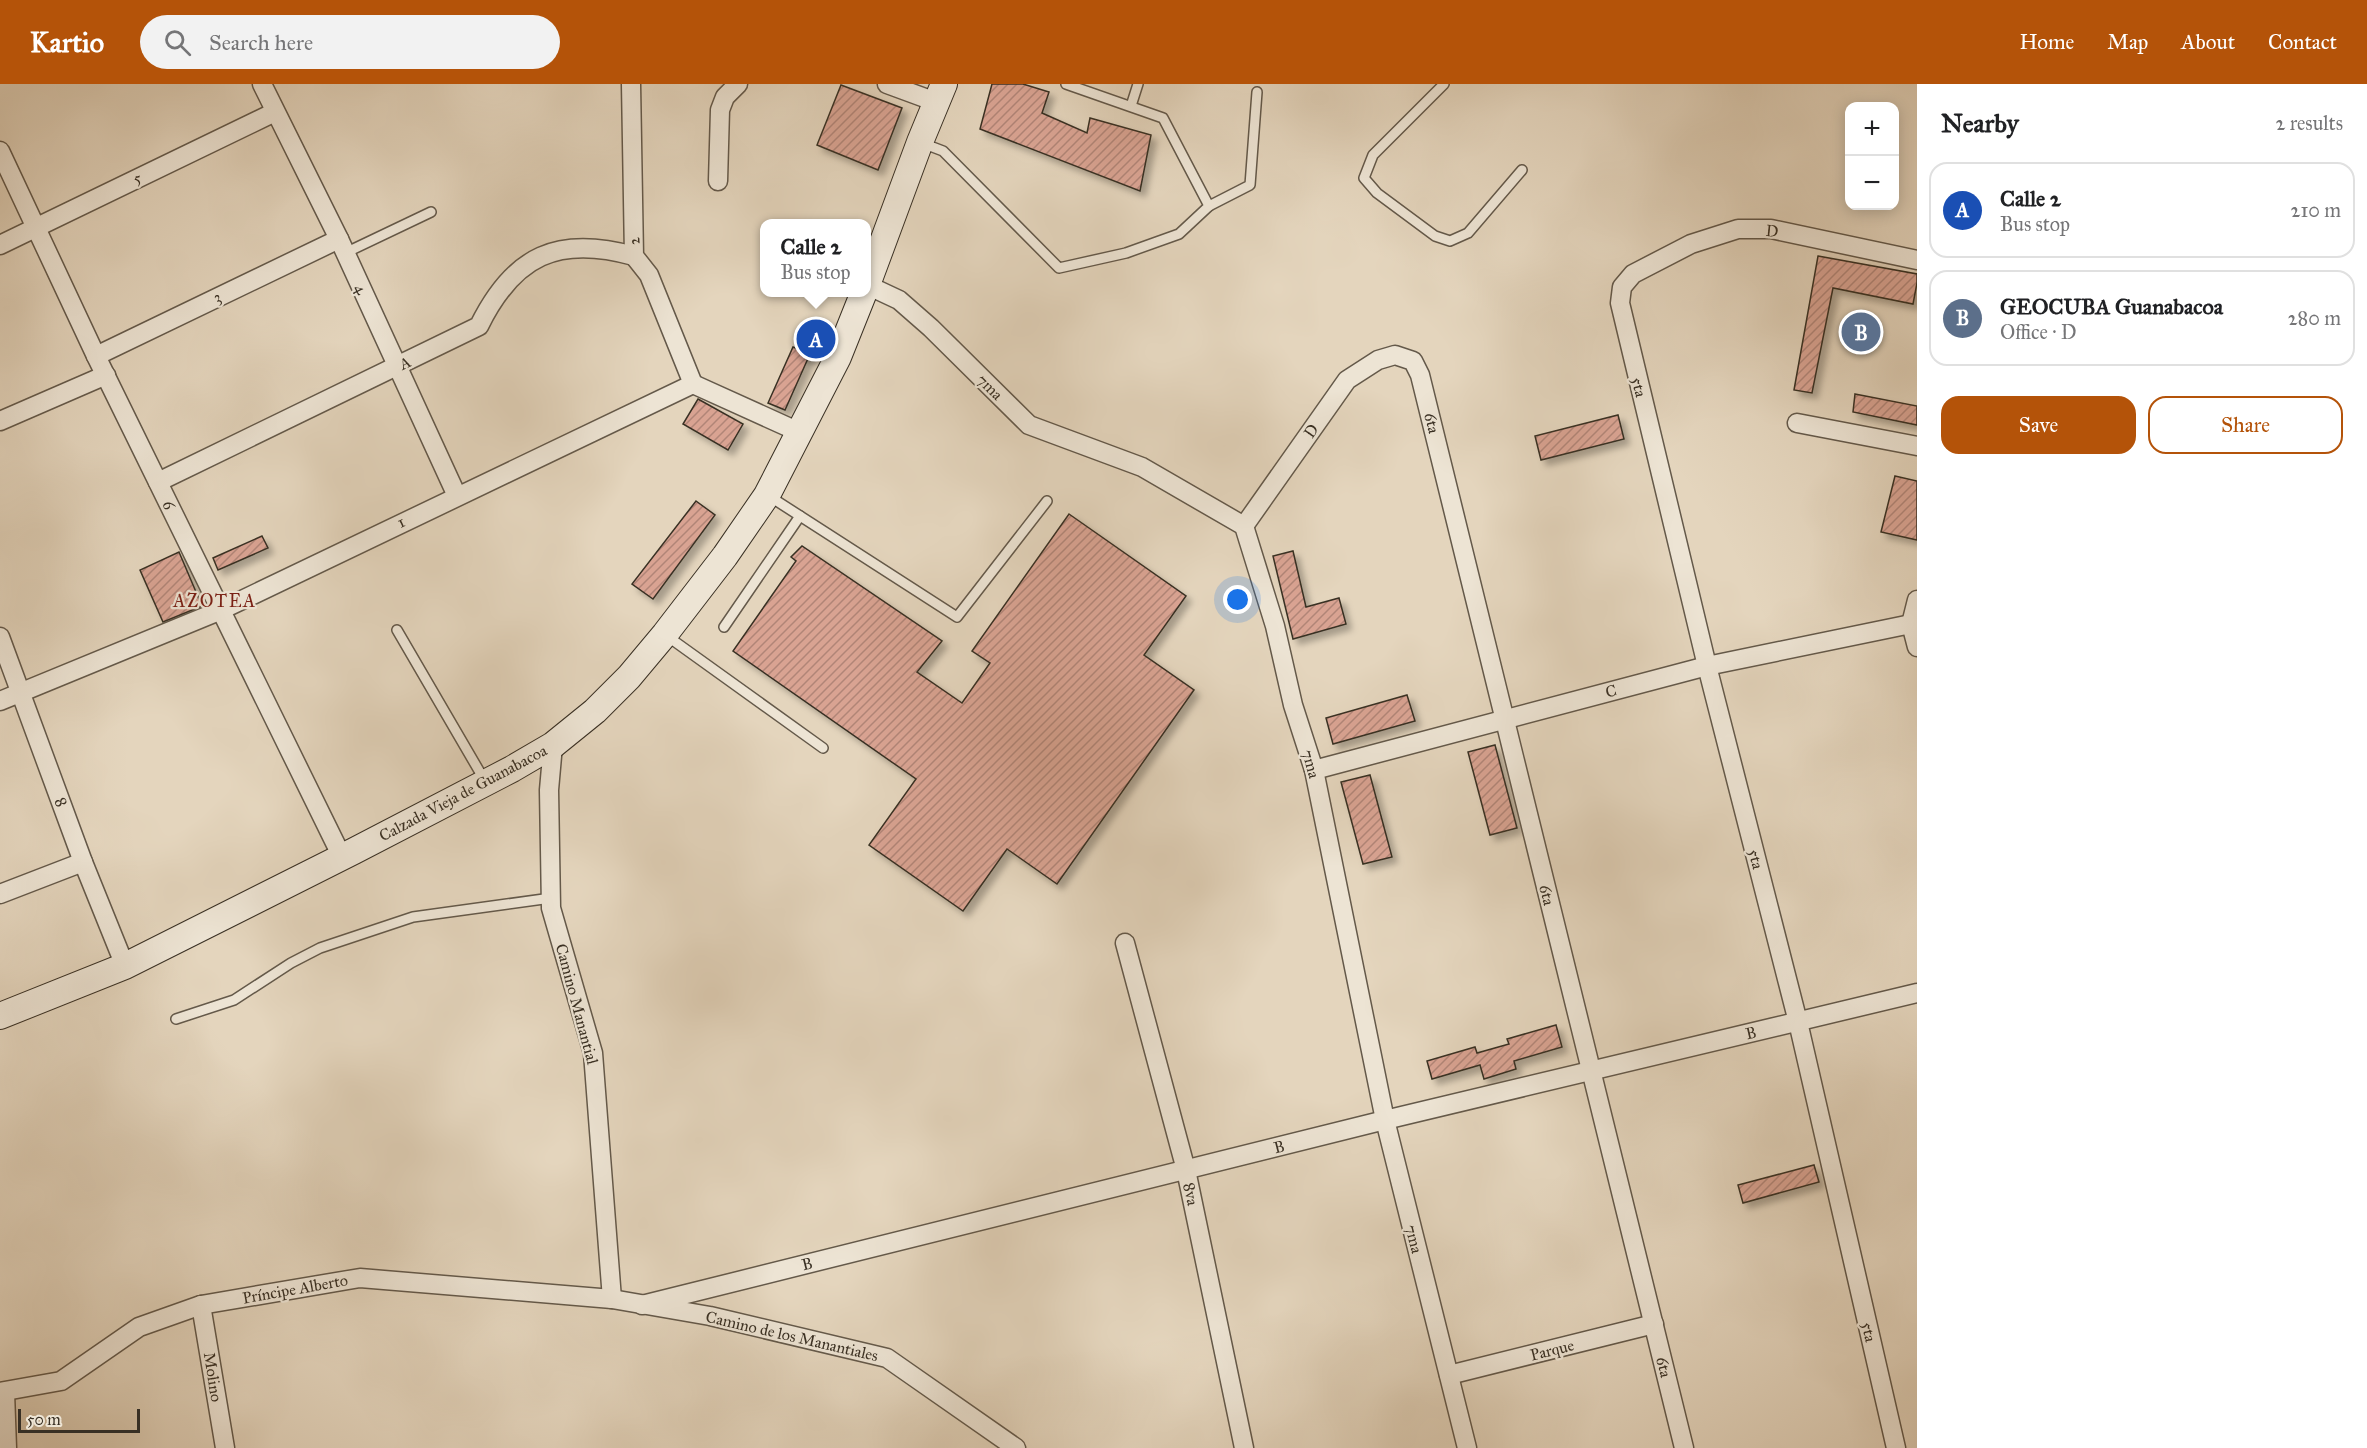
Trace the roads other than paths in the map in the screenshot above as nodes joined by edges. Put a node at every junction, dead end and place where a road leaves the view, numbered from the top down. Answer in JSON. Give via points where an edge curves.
{"nodes":[{"id":1,"x":631,"y":84,"type":"edge"},
{"id":2,"x":738,"y":84,"type":"edge"},
{"id":3,"x":887,"y":84,"type":"edge"},
{"id":4,"x":1066,"y":84,"type":"edge"},
{"id":5,"x":1138,"y":84,"type":"edge"},
{"id":6,"x":1444,"y":84,"type":"edge"},
{"id":7,"x":264,"y":85,"type":"edge"},
{"id":8,"x":1257,"y":92,"type":"dead end"},
{"id":9,"x":940,"y":93,"type":"edge"},
{"id":10,"x":1131,"y":106,"type":"junction"},
{"id":11,"x":275,"y":112,"type":"junction"},
{"id":12,"x":920,"y":142,"type":"junction"},
{"id":13,"x":0,"y":151,"type":"edge"},
{"id":14,"x":1522,"y":170,"type":"dead end"},
{"id":15,"x":718,"y":181,"type":"dead end"},
{"id":16,"x":1209,"y":206,"type":"junction"},
{"id":17,"x":431,"y":212,"type":"dead end"},
{"id":18,"x":37,"y":227,"type":"junction"},
{"id":19,"x":0,"y":246,"type":"edge"},
{"id":20,"x":342,"y":246,"type":"junction"},
{"id":21,"x":634,"y":256,"type":"junction"},
{"id":22,"x":1917,"y":260,"type":"edge"},
{"id":23,"x":871,"y":274,"type":"edge"},
{"id":24,"x":1633,"y":274,"type":"joint"},
{"id":25,"x":871,"y":287,"type":"edge"},
{"id":26,"x":862,"y":297,"type":"edge"},
{"id":27,"x":96,"y":356,"type":"junction"},
{"id":28,"x":1395,"y":356,"type":"joint"},
{"id":29,"x":397,"y":367,"type":"junction"},
{"id":30,"x":106,"y":375,"type":"junction"},
{"id":31,"x":693,"y":384,"type":"junction"},
{"id":32,"x":0,"y":421,"type":"edge"},
{"id":33,"x":1797,"y":423,"type":"dead end"},
{"id":34,"x":800,"y":432,"type":"junction"},
{"id":35,"x":1917,"y":446,"type":"edge"},
{"id":36,"x":158,"y":482,"type":"junction"},
{"id":37,"x":457,"y":495,"type":"junction"},
{"id":38,"x":767,"y":495,"type":"junction"},
{"id":39,"x":1047,"y":501,"type":"dead end"},
{"id":40,"x":800,"y":516,"type":"junction"},
{"id":41,"x":1244,"y":526,"type":"junction"},
{"id":42,"x":1917,"y":600,"type":"edge"},
{"id":43,"x":219,"y":611,"type":"junction"},
{"id":44,"x":1911,"y":624,"type":"junction"},
{"id":45,"x":724,"y":627,"type":"dead end"},
{"id":46,"x":397,"y":630,"type":"dead end"},
{"id":47,"x":665,"y":634,"type":"junction"},
{"id":48,"x":0,"y":637,"type":"edge"},
{"id":49,"x":1917,"y":647,"type":"edge"},
{"id":50,"x":1707,"y":666,"type":"junction"},
{"id":51,"x":21,"y":693,"type":"junction"},
{"id":52,"x":0,"y":701,"type":"edge"},
{"id":53,"x":1503,"y":718,"type":"junction"},
{"id":54,"x":553,"y":745,"type":"junction"},
{"id":55,"x":823,"y":748,"type":"dead end"},
{"id":56,"x":1314,"y":770,"type":"junction"},
{"id":57,"x":486,"y":783,"type":"junction"},
{"id":58,"x":342,"y":857,"type":"junction"},
{"id":59,"x":83,"y":862,"type":"junction"},
{"id":60,"x":0,"y":894,"type":"edge"},
{"id":61,"x":550,"y":898,"type":"junction"},
{"id":62,"x":1125,"y":943,"type":"dead end"},
{"id":63,"x":125,"y":966,"type":"junction"},
{"id":64,"x":1917,"y":993,"type":"edge"},
{"id":65,"x":0,"y":1016,"type":"edge"},
{"id":66,"x":176,"y":1019,"type":"dead end"},
{"id":67,"x":1798,"y":1022,"type":"junction"},
{"id":68,"x":1591,"y":1071,"type":"junction"},
{"id":69,"x":1385,"y":1120,"type":"junction"},
{"id":70,"x":1186,"y":1170,"type":"junction"},
{"id":71,"x":612,"y":1299,"type":"junction"},
{"id":72,"x":201,"y":1305,"type":"junction"},
{"id":73,"x":642,"y":1305,"type":"junction"},
{"id":74,"x":1654,"y":1324,"type":"junction"},
{"id":75,"x":1449,"y":1375,"type":"junction"},
{"id":76,"x":3,"y":1392,"type":"edge"},
{"id":77,"x":7,"y":1448,"type":"edge"},
{"id":78,"x":225,"y":1448,"type":"edge"},
{"id":79,"x":1016,"y":1448,"type":"edge"},
{"id":80,"x":1244,"y":1448,"type":"edge"},
{"id":81,"x":1467,"y":1448,"type":"edge"},
{"id":82,"x":1684,"y":1448,"type":"edge"},
{"id":83,"x":1896,"y":1448,"type":"edge"}],
"edges":[{"from":1,"to":21,"type":"street","name":"2"},
{"from":2,"to":15,"type":"street","via":[[725,97],[720,110]]},
{"from":3,"to":9,"type":"street"},
{"from":4,"to":10,"type":"lane"},
{"from":5,"to":10,"type":"lane"},
{"from":6,"to":14,"type":"lane","via":[[1373,154],[1364,178],[1377,194],[1435,236],[1450,241],[1468,233]]},
{"from":7,"to":11,"type":"street","name":"4"},
{"from":8,"to":16,"type":"lane","via":[[1250,185]]},
{"from":9,"to":12,"type":"main road"},
{"from":10,"to":16,"type":"lane","via":[[1162,118]]},
{"from":11,"to":18,"type":"street","name":"5"},
{"from":11,"to":20,"type":"street","name":"4"},
{"from":12,"to":16,"type":"lane","via":[[943,152],[1059,268],[1126,253],[1179,234]]},
{"from":12,"to":23,"type":"main road"},
{"from":13,"to":18,"type":"street","name":"6"},
{"from":17,"to":20,"type":"lane"},
{"from":18,"to":19,"type":"street","name":"5"},
{"from":18,"to":27,"type":"street","name":"6"},
{"from":20,"to":27,"type":"street","name":"3"},
{"from":20,"to":29,"type":"street","name":"4"},
{"from":21,"to":29,"type":"street","name":"A","via":[[579,246],[538,256],[506,281],[479,326]]},
{"from":21,"to":31,"type":"street","name":"2","via":[[649,275]]},
{"from":22,"to":24,"type":"street","name":"D","via":[[1770,229],[1738,229],[1691,244]]},
{"from":24,"to":50,"type":"street","name":"5ta","via":[[1622,287],[1622,317]]},
{"from":25,"to":41,"type":"street","name":"7ma","via":[[899,300],[1029,425],[1142,467]]},
{"from":26,"to":34,"type":"main road","name":"Calzada Vieja de Guanabacoa","via":[[838,357]]},
{"from":27,"to":30,"type":"street","name":"6"},
{"from":28,"to":41,"type":"street","name":"D","via":[[1378,360],[1347,380]]},
{"from":28,"to":53,"type":"street","name":"6ta","via":[[1413,362],[1420,375]]},
{"from":29,"to":36,"type":"street","name":"A"},
{"from":29,"to":37,"type":"street","name":"4"},
{"from":30,"to":32,"type":"street"},
{"from":30,"to":36,"type":"street","name":"6"},
{"from":31,"to":34,"type":"street"},
{"from":31,"to":37,"type":"street","name":"1"},
{"from":33,"to":35,"type":"street"},
{"from":34,"to":38,"type":"main road","name":"Calzada Vieja de Guanabacoa"},
{"from":36,"to":43,"type":"street","name":"6"},
{"from":37,"to":43,"type":"street","name":"1"},
{"from":38,"to":40,"type":"lane"},
{"from":38,"to":47,"type":"main road","name":"Calzada Vieja de Guanabacoa"},
{"from":39,"to":40,"type":"lane","via":[[957,617]]},
{"from":40,"to":45,"type":"lane"},
{"from":41,"to":56,"type":"street","name":"7ma"},
{"from":42,"to":44,"type":"street"},
{"from":43,"to":51,"type":"street","name":"1"},
{"from":43,"to":58,"type":"street","name":"6"},
{"from":44,"to":49,"type":"street"},
{"from":44,"to":50,"type":"street","name":"C"},
{"from":46,"to":57,"type":"lane"},
{"from":47,"to":54,"type":"main road","name":"Calzada Vieja de Guanabacoa","via":[[595,711]]},
{"from":47,"to":55,"type":"lane"},
{"from":48,"to":51,"type":"street","name":"8"},
{"from":50,"to":53,"type":"street","name":"C"},
{"from":50,"to":67,"type":"street","name":"5ta"},
{"from":51,"to":52,"type":"street","name":"1"},
{"from":51,"to":59,"type":"street","name":"8"},
{"from":53,"to":56,"type":"street","name":"C"},
{"from":53,"to":68,"type":"street","name":"6ta"},
{"from":54,"to":57,"type":"main road","name":"Calzada Vieja de Guanabacoa"},
{"from":54,"to":61,"type":"street","name":"Camino Manantial","via":[[549,790]]},
{"from":56,"to":69,"type":"street","name":"7ma"},
{"from":57,"to":58,"type":"main road","name":"Calzada Vieja de Guanabacoa"},
{"from":58,"to":63,"type":"main road","name":"Calzada Vieja de Guanabacoa"},
{"from":59,"to":60,"type":"street"},
{"from":59,"to":63,"type":"street","name":"8"},
{"from":61,"to":66,"type":"lane","via":[[413,917],[320,948],[234,1000]]},
{"from":61,"to":71,"type":"street","name":"Camino Manantial","via":[[593,1053]]},
{"from":62,"to":70,"type":"street","name":"8va"},
{"from":63,"to":65,"type":"main road","name":"Calzada Vieja de Guanabacoa"},
{"from":64,"to":67,"type":"street","name":"B"},
{"from":67,"to":68,"type":"street","name":"B"},
{"from":67,"to":83,"type":"street","name":"5ta"},
{"from":68,"to":69,"type":"street","name":"B"},
{"from":68,"to":74,"type":"street","name":"6ta"},
{"from":69,"to":70,"type":"street","name":"B"},
{"from":69,"to":75,"type":"street","name":"7ma"},
{"from":70,"to":73,"type":"street","name":"B"},
{"from":70,"to":80,"type":"street","name":"8va"},
{"from":71,"to":72,"type":"street","name":"Príncipe Alberto","via":[[360,1278]]},
{"from":71,"to":73,"type":"street","name":"Camino de los Manantiales"},
{"from":72,"to":76,"type":"street","name":"Príncipe Alberto","via":[[138,1327],[61,1381]]},
{"from":72,"to":78,"type":"street","name":"Molino"},
{"from":73,"to":79,"type":"street","name":"Camino de los Manantiales","via":[[710,1316],[887,1358]]},
{"from":74,"to":75,"type":"street","name":"Parque"},
{"from":74,"to":82,"type":"street","name":"6ta"},
{"from":75,"to":81,"type":"street","name":"7ma"},
{"from":76,"to":77,"type":"street"}]}
